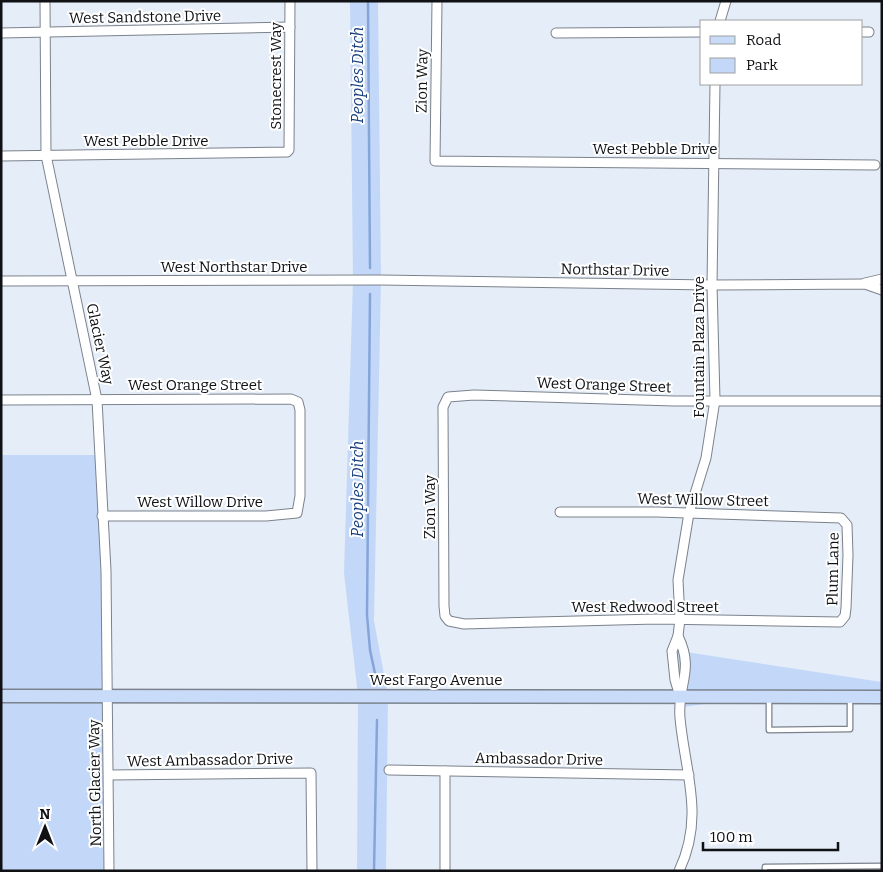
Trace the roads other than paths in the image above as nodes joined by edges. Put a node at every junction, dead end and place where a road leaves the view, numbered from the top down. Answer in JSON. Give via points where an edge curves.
{"nodes":[{"id":1,"x":45,"y":1,"type":"edge"},
{"id":2,"x":290,"y":1,"type":"edge"},
{"id":3,"x":437,"y":1,"type":"edge"},
{"id":4,"x":726,"y":1,"type":"edge"},
{"id":5,"x":720,"y":20,"type":"edge"},
{"id":6,"x":290,"y":27,"type":"junction"},
{"id":7,"x":700,"y":32,"type":"edge"},
{"id":8,"x":1,"y":33,"type":"edge"},
{"id":9,"x":45,"y":33,"type":"junction"},
{"id":10,"x":556,"y":33,"type":"dead end"},
{"id":11,"x":715,"y":85,"type":"edge"},
{"id":12,"x":289,"y":150,"type":"joint"},
{"id":13,"x":46,"y":155,"type":"junction"},
{"id":14,"x":1,"y":156,"type":"edge"},
{"id":15,"x":435,"y":161,"type":"joint"},
{"id":16,"x":714,"y":163,"type":"junction"},
{"id":17,"x":875,"y":165,"type":"dead end"},
{"id":18,"x":882,"y":279,"type":"edge"},
{"id":19,"x":1,"y":281,"type":"edge"},
{"id":20,"x":73,"y":281,"type":"junction"},
{"id":21,"x":466,"y":281,"type":"joint"},
{"id":22,"x":865,"y":284,"type":"junction"},
{"id":23,"x":712,"y":285,"type":"junction"},
{"id":24,"x":882,"y":290,"type":"edge"},
{"id":25,"x":448,"y":397,"type":"joint"},
{"id":26,"x":1,"y":400,"type":"edge"},
{"id":27,"x":97,"y":400,"type":"junction"},
{"id":28,"x":715,"y":401,"type":"junction"},
{"id":29,"x":879,"y":401,"type":"dead end"},
{"id":30,"x":560,"y":512,"type":"dead end"},
{"id":31,"x":297,"y":513,"type":"joint"},
{"id":32,"x":689,"y":513,"type":"junction"},
{"id":33,"x":102,"y":516,"type":"junction"},
{"id":34,"x":844,"y":519,"type":"joint"},
{"id":35,"x":446,"y":619,"type":"joint"},
{"id":36,"x":680,"y":620,"type":"junction"},
{"id":37,"x":844,"y":620,"type":"joint"},
{"id":38,"x":678,"y":636,"type":"junction"},
{"id":39,"x":1,"y":696,"type":"edge"},
{"id":40,"x":107,"y":696,"type":"junction"},
{"id":41,"x":680,"y":696,"type":"junction"},
{"id":42,"x":769,"y":696,"type":"junction"},
{"id":43,"x":850,"y":696,"type":"junction"},
{"id":44,"x":878,"y":696,"type":"edge"},
{"id":45,"x":389,"y":770,"type":"dead end"},
{"id":46,"x":445,"y":771,"type":"junction"},
{"id":47,"x":108,"y":775,"type":"junction"},
{"id":48,"x":689,"y":775,"type":"junction"},
{"id":49,"x":882,"y":866,"type":"edge"},
{"id":50,"x":109,"y":871,"type":"edge"},
{"id":51,"x":312,"y":871,"type":"edge"},
{"id":52,"x":444,"y":871,"type":"edge"},
{"id":53,"x":679,"y":871,"type":"edge"},
{"id":54,"x":765,"y":871,"type":"edge"}],
"edges":[{"from":1,"to":9,"type":"street","name":"Glacier Way"},
{"from":2,"to":6,"type":"street","name":"Stonecrest Way"},
{"from":3,"to":15,"type":"street","name":"Zion Way"},
{"from":4,"to":5,"type":"street"},
{"from":6,"to":9,"type":"street","name":"West Sandstone Drive"},
{"from":6,"to":12,"type":"street","name":"Stonecrest Way"},
{"from":7,"to":10,"type":"street"},
{"from":8,"to":9,"type":"street","name":"West Sandstone Drive"},
{"from":9,"to":13,"type":"street","name":"Glacier Way"},
{"from":11,"to":16,"type":"street","name":"Fountain Plaza Drive"},
{"from":12,"to":13,"type":"street","name":"West Pebble Drive","via":[[281,154]]},
{"from":13,"to":14,"type":"street","name":"West Pebble Drive"},
{"from":13,"to":20,"type":"street","name":"Glacier Way"},
{"from":15,"to":16,"type":"street","name":"West Pebble Drive"},
{"from":16,"to":17,"type":"street","name":"West Pebble Drive"},
{"from":16,"to":23,"type":"street","name":"Fountain Plaza Drive"},
{"from":18,"to":22,"type":"street"},
{"from":19,"to":20,"type":"street","name":"West Northstar Drive"},
{"from":20,"to":21,"type":"street","name":"West Northstar Drive"},
{"from":20,"to":27,"type":"street","name":"Glacier Way"},
{"from":21,"to":23,"type":"street","name":"Northstar Drive"},
{"from":22,"to":23,"type":"street","name":"Northstar Drive"},
{"from":22,"to":24,"type":"street","name":"Northstar Drive"},
{"from":23,"to":28,"type":"street","name":"Fountain Plaza Drive"},
{"from":25,"to":28,"type":"street","name":"West Orange Street"},
{"from":25,"to":35,"type":"street","name":"Zion Way","via":[[443,407]]},
{"from":26,"to":27,"type":"street","name":"West Orange Street"},
{"from":27,"to":31,"type":"street","name":"West Orange Street","via":[[262,398],[298,402],[300,496]]},
{"from":27,"to":33,"type":"street","name":"Glacier Way"},
{"from":28,"to":29,"type":"street","name":"West Orange Street"},
{"from":28,"to":32,"type":"street","name":"Fountain Plaza Drive","via":[[706,458]]},
{"from":30,"to":32,"type":"street","name":"West Willow Street"},
{"from":31,"to":33,"type":"street","name":"West Willow Drive","via":[[266,516]]},
{"from":32,"to":34,"type":"street","name":"West Willow Street"},
{"from":32,"to":36,"type":"street","name":"Fountain Plaza Drive","via":[[678,580]]},
{"from":33,"to":40,"type":"street","name":"Glacier Way"},
{"from":34,"to":37,"type":"street","name":"Plum Lane","via":[[848,555]]},
{"from":35,"to":36,"type":"street","name":"West Redwood Street","via":[[464,624]]},
{"from":36,"to":37,"type":"street","name":"West Redwood Street","via":[[832,623]]},
{"from":36,"to":38,"type":"street","name":"Fountain Plaza Drive"},
{"from":38,"to":41,"type":"street","name":"Fountain Plaza Drive","via":[[672,651]]},
{"from":38,"to":41,"type":"street","name":"Fountain Plaza Drive","via":[[686,652],[686,679]]},
{"from":39,"to":40,"type":"main road","name":"West Fargo Avenue"},
{"from":40,"to":41,"type":"main road","name":"West Fargo Avenue"},
{"from":40,"to":47,"type":"street","name":"North Glacier Way"},
{"from":41,"to":42,"type":"main road","name":"West Fargo Avenue"},
{"from":41,"to":48,"type":"street","name":"Fountain Plaza Drive"},
{"from":42,"to":43,"type":"main road","name":"West Fargo Avenue"},
{"from":42,"to":43,"type":"lane","via":[[769,730],[850,730]]},
{"from":43,"to":44,"type":"main road","name":"West Fargo Avenue"},
{"from":45,"to":46,"type":"street","name":"Ambassador Drive"},
{"from":46,"to":48,"type":"street","name":"Ambassador Drive"},
{"from":46,"to":52,"type":"street"},
{"from":47,"to":50,"type":"street","name":"North Glacier Way"},
{"from":47,"to":51,"type":"street","name":"West Ambassador Drive","via":[[311,773]]},
{"from":48,"to":53,"type":"street","name":"Fountain Plaza Drive","via":[[694,818],[691,839]]},
{"from":49,"to":54,"type":"lane","via":[[765,867]]}]}
